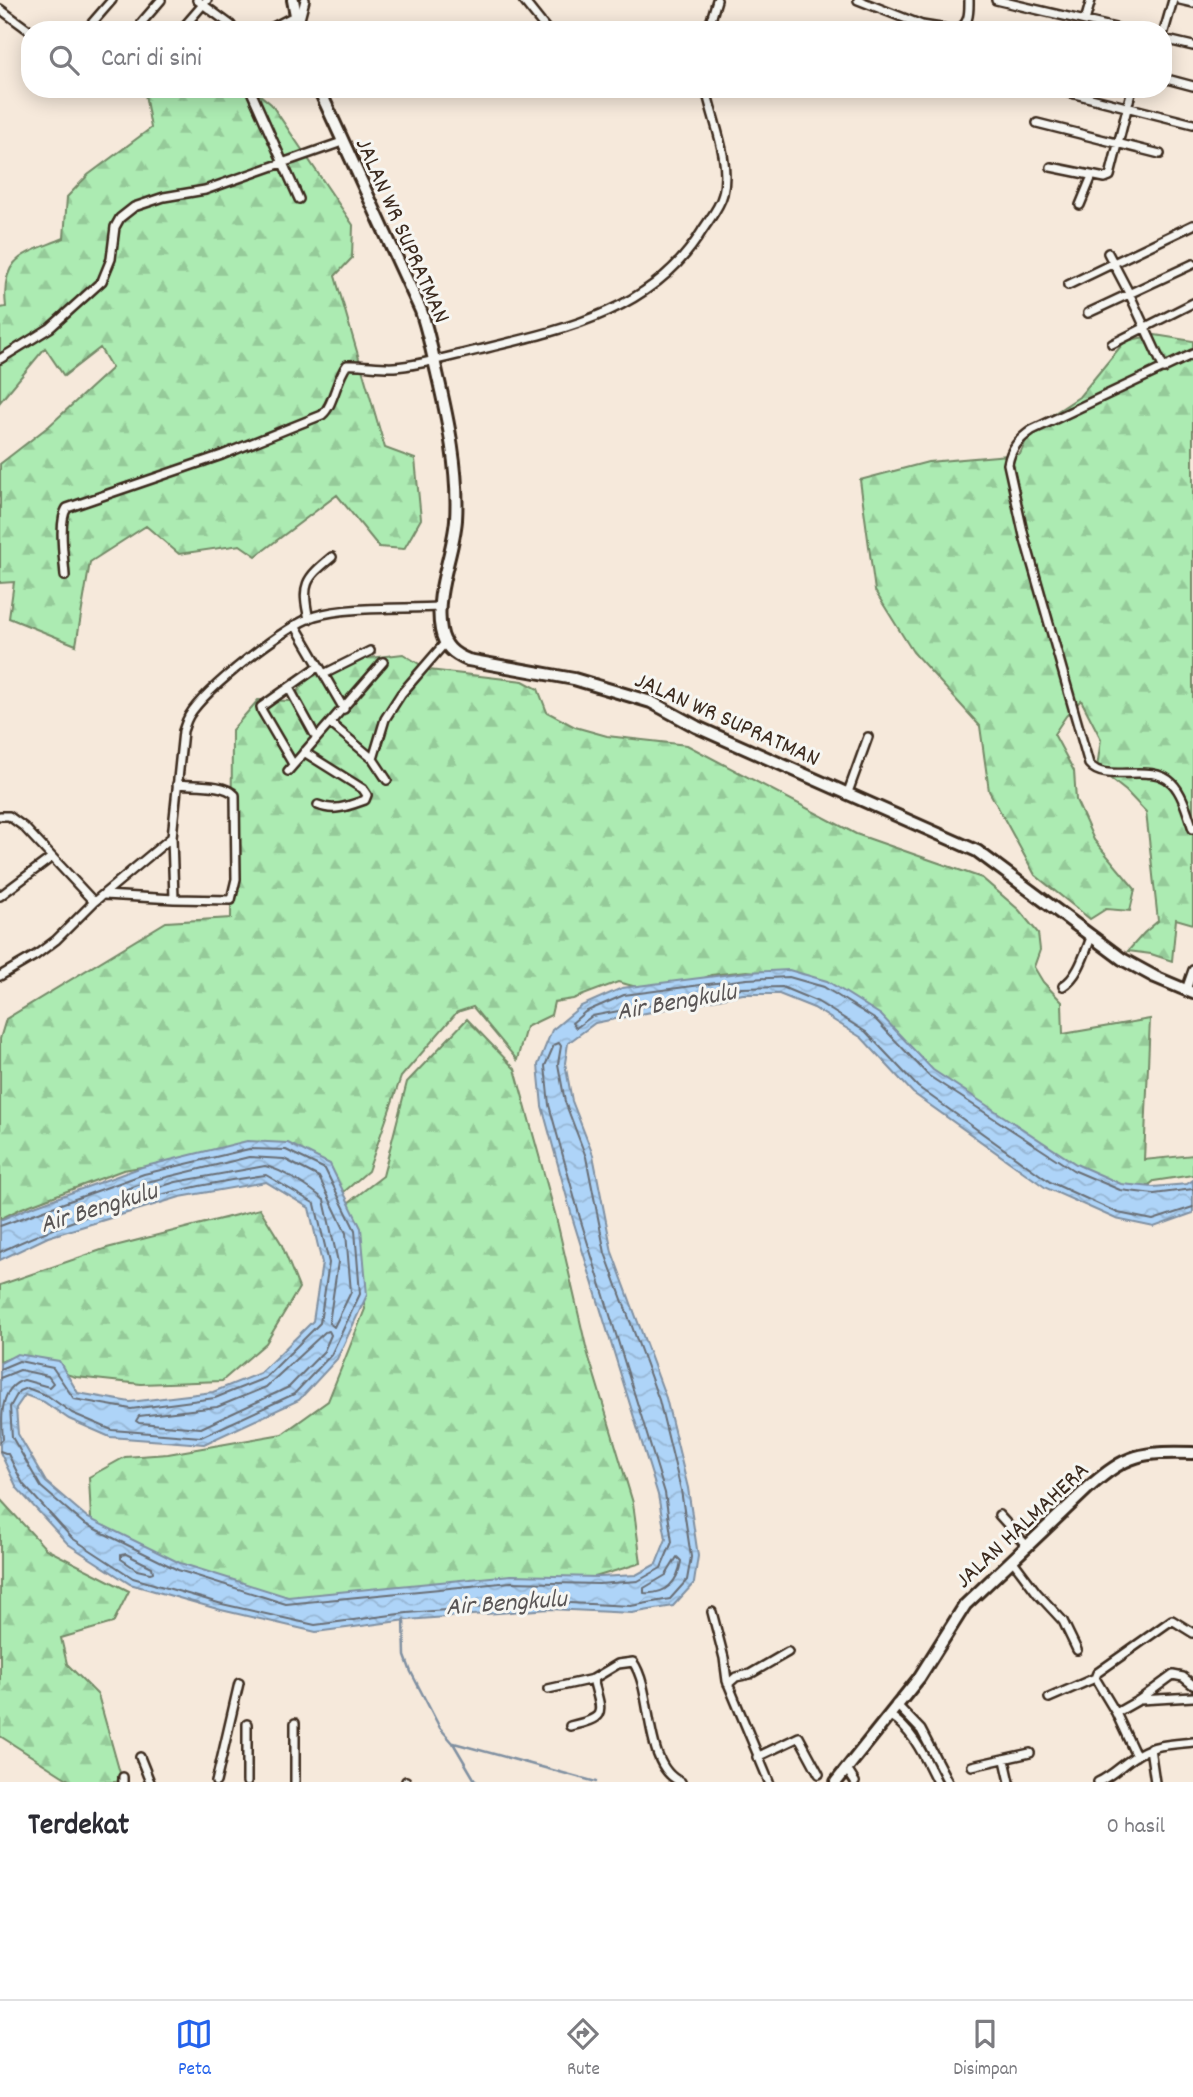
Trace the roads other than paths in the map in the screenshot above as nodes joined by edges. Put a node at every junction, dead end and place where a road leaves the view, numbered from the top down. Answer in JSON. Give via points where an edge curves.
{"nodes":[{"id":1,"x":111,"y":0,"type":"edge"},
{"id":2,"x":161,"y":0,"type":"edge"},
{"id":3,"x":293,"y":0,"type":"edge"},
{"id":4,"x":305,"y":0,"type":"edge"},
{"id":5,"x":523,"y":0,"type":"edge"},
{"id":6,"x":717,"y":0,"type":"edge"},
{"id":7,"x":858,"y":0,"type":"edge"},
{"id":8,"x":970,"y":0,"type":"edge"},
{"id":9,"x":996,"y":0,"type":"edge"},
{"id":10,"x":1091,"y":0,"type":"edge"},
{"id":11,"x":1173,"y":0,"type":"edge"},
{"id":12,"x":1180,"y":0,"type":"edge"},
{"id":13,"x":202,"y":1,"type":"edge"},
{"id":14,"x":1193,"y":3,"type":"edge"},
{"id":15,"x":0,"y":9,"type":"edge"},
{"id":16,"x":94,"y":21,"type":"edge"},
{"id":17,"x":143,"y":21,"type":"edge"},
{"id":18,"x":188,"y":21,"type":"edge"},
{"id":19,"x":226,"y":21,"type":"edge"},
{"id":20,"x":297,"y":21,"type":"edge"},
{"id":21,"x":299,"y":21,"type":"edge"},
{"id":22,"x":540,"y":21,"type":"edge"},
{"id":23,"x":711,"y":21,"type":"edge"},
{"id":24,"x":912,"y":21,"type":"edge"},
{"id":25,"x":967,"y":21,"type":"edge"},
{"id":26,"x":1085,"y":21,"type":"joint"},
{"id":27,"x":1167,"y":21,"type":"edge"},
{"id":28,"x":21,"y":24,"type":"edge"},
{"id":29,"x":1172,"y":40,"type":"edge"},
{"id":30,"x":1193,"y":46,"type":"edge"},
{"id":31,"x":1172,"y":80,"type":"edge"},
{"id":32,"x":1193,"y":86,"type":"edge"},
{"id":33,"x":254,"y":98,"type":"edge"},
{"id":34,"x":323,"y":98,"type":"edge"},
{"id":35,"x":708,"y":98,"type":"edge"},
{"id":36,"x":1090,"y":98,"type":"edge"},
{"id":37,"x":1130,"y":98,"type":"edge"},
{"id":38,"x":1128,"y":108,"type":"junction"},
{"id":39,"x":1037,"y":123,"type":"dead end"},
{"id":40,"x":1193,"y":124,"type":"edge"},
{"id":41,"x":342,"y":142,"type":"junction"},
{"id":42,"x":1119,"y":143,"type":"junction"},
{"id":43,"x":1160,"y":154,"type":"dead end"},
{"id":44,"x":283,"y":163,"type":"junction"},
{"id":45,"x":1051,"y":167,"type":"dead end"},
{"id":46,"x":1092,"y":176,"type":"junction"},
{"id":47,"x":299,"y":199,"type":"dead end"},
{"id":48,"x":1080,"y":205,"type":"dead end"},
{"id":49,"x":1193,"y":225,"type":"edge"},
{"id":50,"x":1108,"y":253,"type":"dead end"},
{"id":51,"x":1113,"y":264,"type":"junction"},
{"id":52,"x":1193,"y":264,"type":"edge"},
{"id":53,"x":1068,"y":285,"type":"dead end"},
{"id":54,"x":1129,"y":293,"type":"junction"},
{"id":55,"x":1193,"y":303,"type":"edge"},
{"id":56,"x":1088,"y":313,"type":"dead end"},
{"id":57,"x":1145,"y":327,"type":"junction"},
{"id":58,"x":1112,"y":344,"type":"dead end"},
{"id":59,"x":1193,"y":354,"type":"edge"},
{"id":60,"x":0,"y":359,"type":"edge"},
{"id":61,"x":434,"y":360,"type":"junction"},
{"id":62,"x":1164,"y":369,"type":"junction"},
{"id":63,"x":332,"y":557,"type":"dead end"},
{"id":64,"x":65,"y":576,"type":"dead end"},
{"id":65,"x":439,"y":607,"type":"junction"},
{"id":66,"x":309,"y":619,"type":"junction"},
{"id":67,"x":295,"y":625,"type":"junction"},
{"id":68,"x":445,"y":643,"type":"junction"},
{"id":69,"x":370,"y":651,"type":"dead end"},
{"id":70,"x":383,"y":662,"type":"dead end"},
{"id":71,"x":319,"y":666,"type":"junction"},
{"id":72,"x":324,"y":674,"type":"junction"},
{"id":73,"x":289,"y":688,"type":"junction"},
{"id":74,"x":344,"y":709,"type":"junction"},
{"id":75,"x":330,"y":723,"type":"junction"},
{"id":76,"x":316,"y":737,"type":"junction"},
{"id":77,"x":868,"y":737,"type":"dead end"},
{"id":78,"x":304,"y":752,"type":"junction"},
{"id":79,"x":373,"y":759,"type":"junction"},
{"id":80,"x":293,"y":764,"type":"junction"},
{"id":81,"x":288,"y":771,"type":"dead end"},
{"id":82,"x":387,"y":780,"type":"dead end"},
{"id":83,"x":177,"y":784,"type":"junction"},
{"id":84,"x":847,"y":795,"type":"junction"},
{"id":85,"x":317,"y":805,"type":"dead end"},
{"id":86,"x":0,"y":816,"type":"edge"},
{"id":87,"x":1193,"y":829,"type":"edge"},
{"id":88,"x":172,"y":837,"type":"junction"},
{"id":89,"x":52,"y":857,"type":"junction"},
{"id":90,"x":103,"y":895,"type":"junction"},
{"id":91,"x":0,"y":896,"type":"edge"},
{"id":92,"x":174,"y":899,"type":"junction"},
{"id":93,"x":94,"y":902,"type":"junction"},
{"id":94,"x":1092,"y":935,"type":"junction"},
{"id":95,"x":1193,"y":970,"type":"edge"},
{"id":96,"x":0,"y":976,"type":"edge"},
{"id":97,"x":1063,"y":986,"type":"dead end"},
{"id":98,"x":1189,"y":992,"type":"edge"},
{"id":99,"x":1193,"y":1453,"type":"edge"},
{"id":100,"x":999,"y":1515,"type":"dead end"},
{"id":101,"x":1028,"y":1547,"type":"junction"},
{"id":102,"x":1013,"y":1560,"type":"junction"},
{"id":103,"x":712,"y":1612,"type":"dead end"},
{"id":104,"x":1193,"y":1633,"type":"edge"},
{"id":105,"x":1077,"y":1650,"type":"dead end"},
{"id":106,"x":788,"y":1652,"type":"dead end"},
{"id":107,"x":1096,"y":1678,"type":"junction"},
{"id":108,"x":593,"y":1679,"type":"junction"},
{"id":109,"x":239,"y":1683,"type":"dead end"},
{"id":110,"x":728,"y":1684,"type":"junction"},
{"id":111,"x":1193,"y":1685,"type":"edge"},
{"id":112,"x":548,"y":1689,"type":"dead end"},
{"id":113,"x":1193,"y":1697,"type":"edge"},
{"id":114,"x":1049,"y":1698,"type":"dead end"},
{"id":115,"x":1139,"y":1700,"type":"junction"},
{"id":116,"x":896,"y":1704,"type":"junction"},
{"id":117,"x":1116,"y":1713,"type":"junction"},
{"id":118,"x":888,"y":1715,"type":"junction"},
{"id":119,"x":295,"y":1723,"type":"dead end"},
{"id":120,"x":247,"y":1724,"type":"dead end"},
{"id":121,"x":570,"y":1726,"type":"dead end"},
{"id":122,"x":1193,"y":1742,"type":"edge"},
{"id":123,"x":1150,"y":1748,"type":"junction"},
{"id":124,"x":1030,"y":1752,"type":"dead end"},
{"id":125,"x":139,"y":1756,"type":"dead end"},
{"id":126,"x":1136,"y":1756,"type":"junction"},
{"id":127,"x":757,"y":1757,"type":"junction"},
{"id":128,"x":1004,"y":1760,"type":"junction"},
{"id":129,"x":972,"y":1766,"type":"dead end"},
{"id":130,"x":845,"y":1768,"type":"junction"},
{"id":131,"x":819,"y":1774,"type":"dead end"},
{"id":132,"x":150,"y":1782,"type":"edge"},
{"id":133,"x":216,"y":1782,"type":"edge"},
{"id":134,"x":247,"y":1782,"type":"edge"},
{"id":135,"x":295,"y":1782,"type":"edge"},
{"id":136,"x":681,"y":1782,"type":"edge"},
{"id":137,"x":769,"y":1782,"type":"edge"},
{"id":138,"x":836,"y":1782,"type":"edge"},
{"id":139,"x":855,"y":1782,"type":"edge"},
{"id":140,"x":937,"y":1782,"type":"edge"},
{"id":141,"x":948,"y":1782,"type":"edge"},
{"id":142,"x":1010,"y":1782,"type":"edge"},
{"id":143,"x":1098,"y":1782,"type":"edge"},
{"id":144,"x":1154,"y":1782,"type":"edge"}],
"edges":[{"from":1,"to":16,"type":"street"},
{"from":2,"to":17,"type":"street"},
{"from":3,"to":20,"type":"main road"},
{"from":4,"to":21,"type":"street"},
{"from":5,"to":22,"type":"street"},
{"from":6,"to":23,"type":"street"},
{"from":7,"to":24,"type":"street"},
{"from":8,"to":25,"type":"street"},
{"from":9,"to":26,"type":"street"},
{"from":10,"to":26,"type":"street"},
{"from":11,"to":27,"type":"street"},
{"from":12,"to":14,"type":"street"},
{"from":13,"to":18,"type":"street"},
{"from":13,"to":19,"type":"street"},
{"from":15,"to":28,"type":"street"},
{"from":29,"to":30,"type":"street"},
{"from":31,"to":32,"type":"street"},
{"from":33,"to":44,"type":"street"},
{"from":34,"to":41,"type":"main road","name":"JALAN WR SUPRATMAN"},
{"from":35,"to":61,"type":"street","via":[[723,160],[723,195],[697,240],[664,278],[603,314],[532,338]]},
{"from":36,"to":38,"type":"street"},
{"from":37,"to":38,"type":"street"},
{"from":38,"to":40,"type":"street"},
{"from":38,"to":42,"type":"street"},
{"from":39,"to":42,"type":"street"},
{"from":41,"to":44,"type":"street"},
{"from":41,"to":61,"type":"main road","name":"JALAN WR SUPRATMAN","via":[[421,311]]},
{"from":42,"to":43,"type":"street"},
{"from":42,"to":46,"type":"street","via":[[1110,176]]},
{"from":44,"to":47,"type":"street"},
{"from":44,"to":60,"type":"street","via":[[205,190],[153,200],[127,212],[116,227],[102,281],[50,328]]},
{"from":45,"to":46,"type":"street"},
{"from":46,"to":48,"type":"street"},
{"from":49,"to":51,"type":"street"},
{"from":50,"to":51,"type":"street"},
{"from":51,"to":53,"type":"street"},
{"from":51,"to":54,"type":"street"},
{"from":52,"to":54,"type":"street"},
{"from":54,"to":56,"type":"street"},
{"from":54,"to":57,"type":"street"},
{"from":55,"to":57,"type":"street"},
{"from":57,"to":58,"type":"street"},
{"from":57,"to":62,"type":"street"},
{"from":59,"to":62,"type":"street"},
{"from":61,"to":64,"type":"street","via":[[394,367],[346,365],[323,415],[67,508],[63,515]]},
{"from":61,"to":65,"type":"main road","name":"JALAN WR SUPRATMAN","via":[[449,426],[456,495],[455,537]]},
{"from":62,"to":87,"type":"street","via":[[1032,430],[1015,444],[1008,464],[1088,764],[1099,772],[1163,777],[1181,796]]},
{"from":63,"to":66,"type":"street","via":[[316,570],[305,588]]},
{"from":65,"to":66,"type":"street","via":[[331,612]]},
{"from":65,"to":68,"type":"main road","name":"JALAN WR SUPRATMAN"},
{"from":66,"to":67,"type":"street"},
{"from":67,"to":71,"type":"street"},
{"from":67,"to":83,"type":"street","via":[[223,680],[188,717]]},
{"from":68,"to":79,"type":"street","via":[[385,719]]},
{"from":68,"to":84,"type":"main road","name":"JALAN WR SUPRATMAN","via":[[468,660],[574,679],[651,702]]},
{"from":69,"to":72,"type":"street"},
{"from":70,"to":74,"type":"street"},
{"from":71,"to":72,"type":"street"},
{"from":71,"to":73,"type":"street"},
{"from":72,"to":74,"type":"street"},
{"from":73,"to":76,"type":"street"},
{"from":73,"to":80,"type":"street","via":[[261,709]]},
{"from":74,"to":75,"type":"street"},
{"from":75,"to":76,"type":"street"},
{"from":75,"to":79,"type":"street"},
{"from":76,"to":78,"type":"street"},
{"from":77,"to":84,"type":"street"},
{"from":78,"to":80,"type":"street"},
{"from":78,"to":85,"type":"street","via":[[367,795],[365,800],[338,809]]},
{"from":79,"to":82,"type":"street"},
{"from":80,"to":81,"type":"street"},
{"from":83,"to":88,"type":"street"},
{"from":83,"to":92,"type":"street","via":[[224,789],[235,795],[236,879],[229,901]]},
{"from":84,"to":94,"type":"main road","name":"JALAN WR SUPRATMAN","via":[[977,851]]},
{"from":86,"to":89,"type":"street","via":[[15,819]]},
{"from":88,"to":90,"type":"street"},
{"from":88,"to":92,"type":"street"},
{"from":89,"to":91,"type":"street"},
{"from":89,"to":93,"type":"street"},
{"from":90,"to":92,"type":"street"},
{"from":90,"to":93,"type":"street"},
{"from":93,"to":96,"type":"street","via":[[56,940]]},
{"from":94,"to":97,"type":"street","via":[[1074,975]]},
{"from":94,"to":98,"type":"main road","name":"JALAN WR SUPRATMAN","via":[[1137,968]]},
{"from":95,"to":98,"type":"street"},
{"from":99,"to":101,"type":"main road","name":"JALAN HALMAHERA","via":[[1141,1454],[1119,1463]]},
{"from":100,"to":101,"type":"street"},
{"from":101,"to":102,"type":"main road","name":"JALAN HALMAHERA"},
{"from":102,"to":105,"type":"street","via":[[1063,1621]]},
{"from":102,"to":116,"type":"main road","name":"JALAN HALMAHERA","via":[[965,1605],[919,1678]]},
{"from":103,"to":110,"type":"street"},
{"from":104,"to":107,"type":"street","via":[[1172,1620]]},
{"from":106,"to":110,"type":"street"},
{"from":107,"to":114,"type":"street"},
{"from":107,"to":117,"type":"street"},
{"from":108,"to":112,"type":"street"},
{"from":108,"to":121,"type":"street","via":[[599,1714]]},
{"from":108,"to":136,"type":"street","via":[[618,1664],[629,1661],[635,1665],[652,1739],[668,1772]]},
{"from":109,"to":133,"type":"street"},
{"from":110,"to":127,"type":"street"},
{"from":111,"to":115,"type":"street","via":[[1173,1675]]},
{"from":113,"to":115,"type":"street"},
{"from":115,"to":117,"type":"street"},
{"from":116,"to":118,"type":"main road","name":"JALAN HALMAHERA"},
{"from":116,"to":141,"type":"street","via":[[921,1730]]},
{"from":117,"to":126,"type":"street"},
{"from":118,"to":130,"type":"main road","name":"JALAN HALMAHERA"},
{"from":118,"to":140,"type":"street","via":[[901,1722],[920,1747]]},
{"from":119,"to":135,"type":"street"},
{"from":120,"to":134,"type":"street"},
{"from":122,"to":123,"type":"street"},
{"from":123,"to":126,"type":"street"},
{"from":123,"to":144,"type":"street"},
{"from":124,"to":128,"type":"street"},
{"from":125,"to":132,"type":"street"},
{"from":126,"to":143,"type":"street"},
{"from":127,"to":131,"type":"street","via":[[799,1737]]},
{"from":127,"to":137,"type":"street"},
{"from":128,"to":129,"type":"street"},
{"from":128,"to":142,"type":"street"},
{"from":130,"to":138,"type":"main road","name":"JALAN HALMAHERA"},
{"from":130,"to":139,"type":"street"}]}
